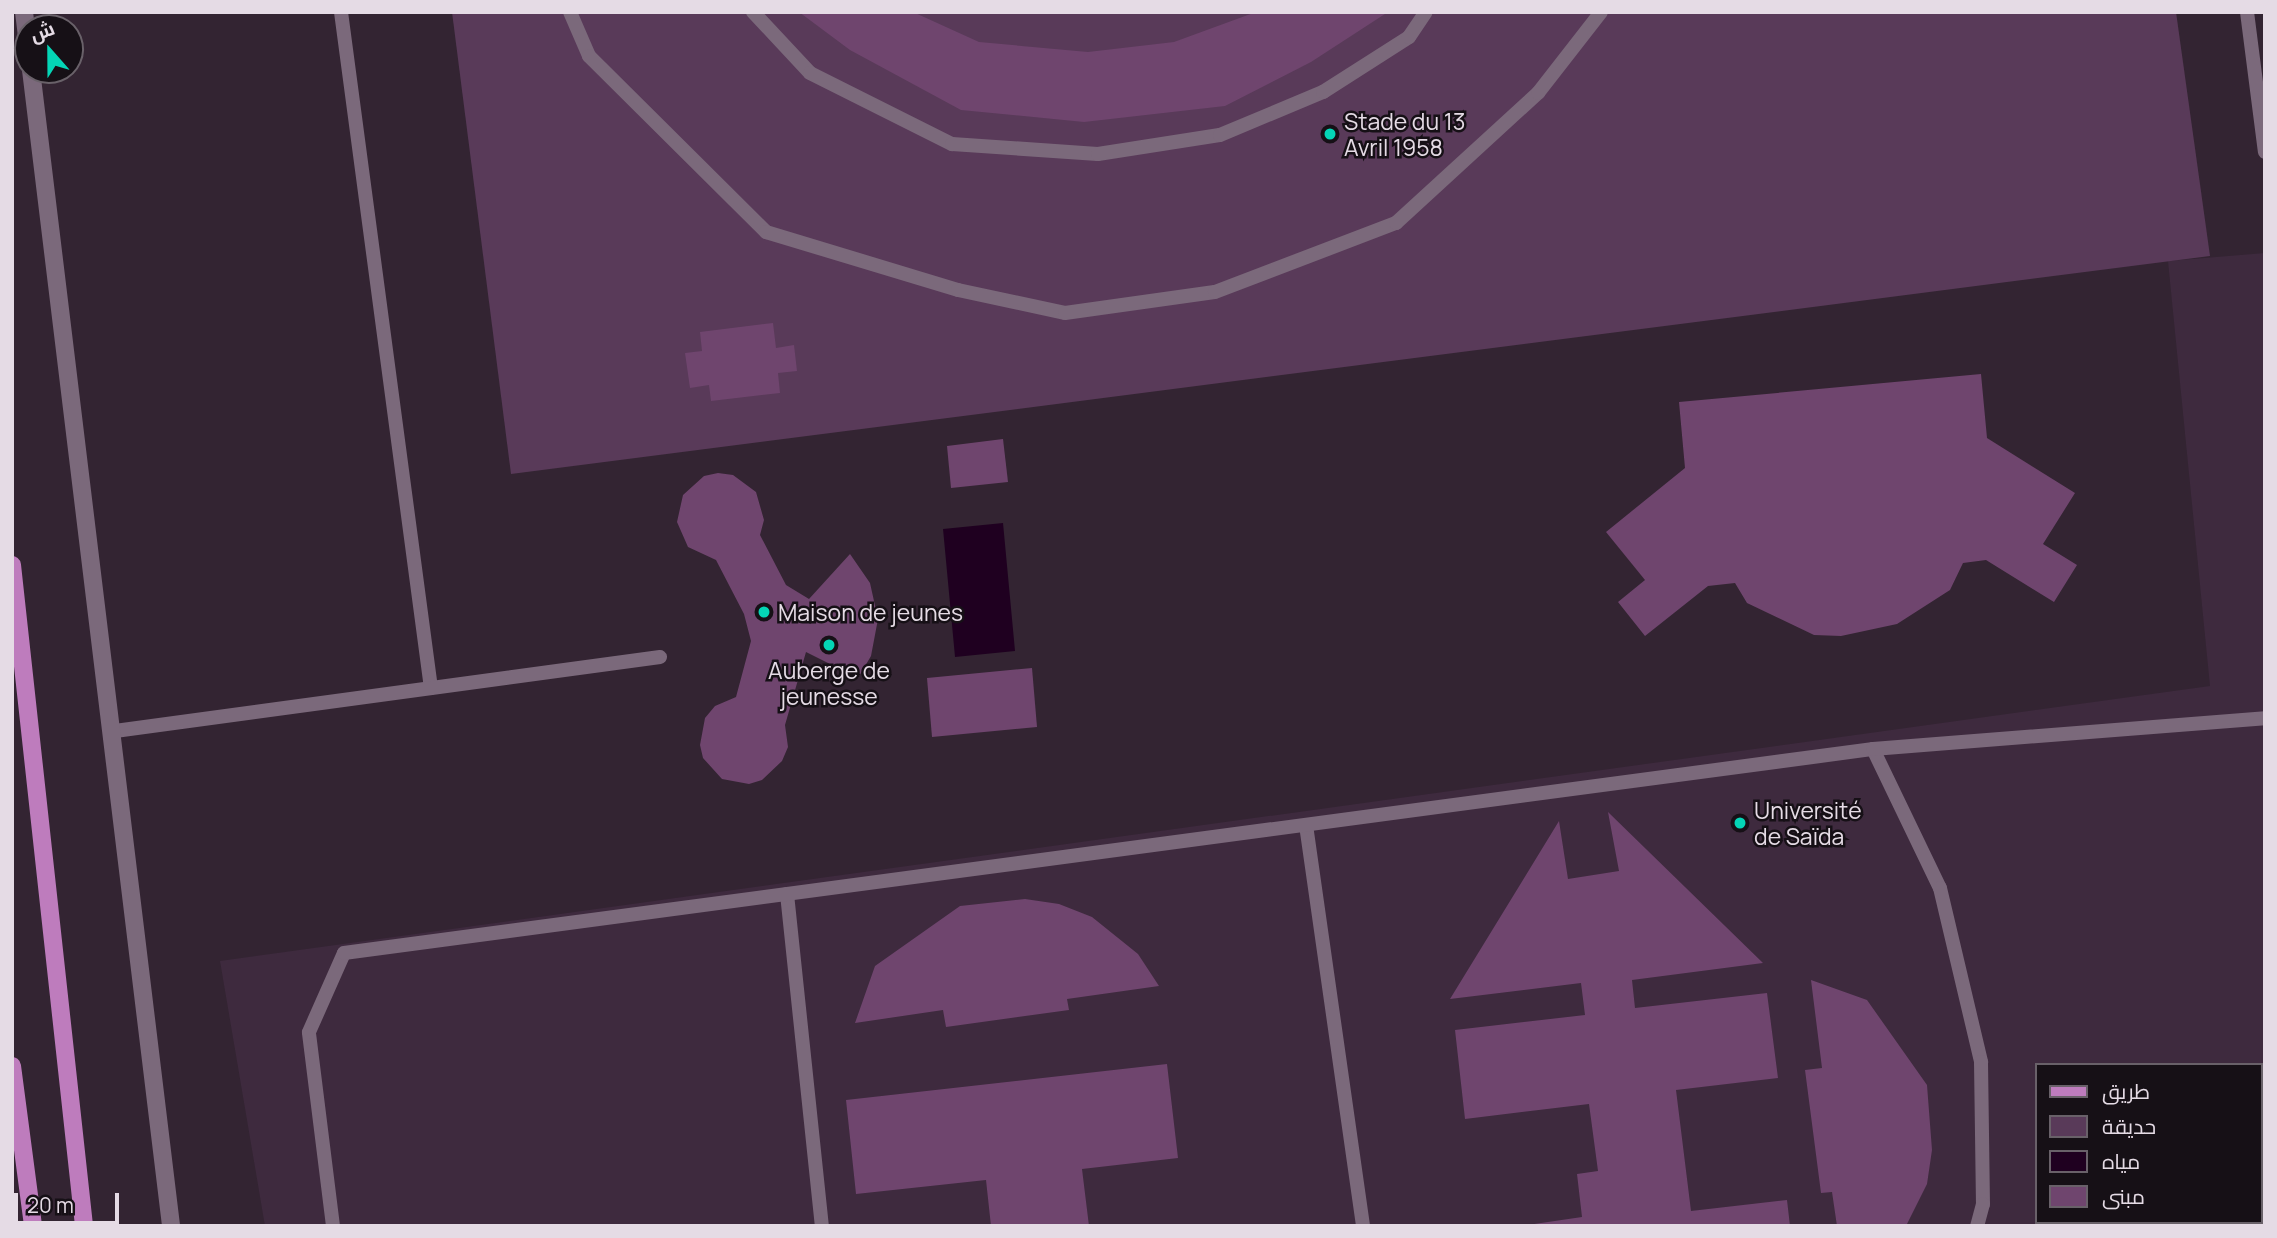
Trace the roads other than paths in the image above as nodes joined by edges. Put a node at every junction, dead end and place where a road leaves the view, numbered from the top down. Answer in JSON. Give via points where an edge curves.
{"nodes":[{"id":1,"x":341,"y":12,"type":"edge"},
{"id":2,"x":570,"y":12,"type":"edge"},
{"id":3,"x":753,"y":12,"type":"edge"},
{"id":4,"x":1426,"y":12,"type":"edge"},
{"id":5,"x":1601,"y":12,"type":"edge"},
{"id":6,"x":2247,"y":12,"type":"edge"},
{"id":7,"x":33,"y":84,"type":"edge"},
{"id":8,"x":2265,"y":152,"type":"edge"},
{"id":9,"x":12,"y":565,"type":"edge"},
{"id":10,"x":660,"y":657,"type":"dead end"},
{"id":11,"x":431,"y":688,"type":"junction"},
{"id":12,"x":2265,"y":718,"type":"edge"},
{"id":13,"x":115,"y":731,"type":"junction"},
{"id":14,"x":1873,"y":749,"type":"junction"},
{"id":15,"x":1306,"y":825,"type":"junction"},
{"id":16,"x":787,"y":894,"type":"junction"},
{"id":17,"x":12,"y":1066,"type":"edge"},
{"id":18,"x":33,"y":1226,"type":"edge"},
{"id":19,"x":84,"y":1226,"type":"edge"},
{"id":20,"x":172,"y":1226,"type":"edge"},
{"id":21,"x":333,"y":1226,"type":"edge"},
{"id":22,"x":822,"y":1226,"type":"edge"},
{"id":23,"x":1363,"y":1226,"type":"edge"},
{"id":24,"x":1977,"y":1226,"type":"edge"}],
"edges":[{"from":1,"to":11,"type":"lane"},
{"from":2,"to":5,"type":"lane","via":[[589,56],[766,232],[958,290],[1065,313],[1215,292],[1396,223],[1538,93]]},
{"from":3,"to":4,"type":"lane","via":[[810,73],[952,144],[1098,154],[1220,135],[1323,92],[1409,37]]},
{"from":6,"to":8,"type":"lane"},
{"from":7,"to":13,"type":"street"},
{"from":9,"to":19,"type":"main road"},
{"from":10,"to":11,"type":"lane"},
{"from":11,"to":13,"type":"lane"},
{"from":12,"to":14,"type":"lane"},
{"from":13,"to":20,"type":"street"},
{"from":14,"to":15,"type":"lane"},
{"from":14,"to":24,"type":"lane","via":[[1940,888],[1981,1062],[1983,1204]]},
{"from":15,"to":16,"type":"lane"},
{"from":15,"to":23,"type":"lane"},
{"from":16,"to":21,"type":"lane","via":[[344,953],[309,1032]]},
{"from":16,"to":22,"type":"lane"},
{"from":17,"to":18,"type":"main road"}]}
